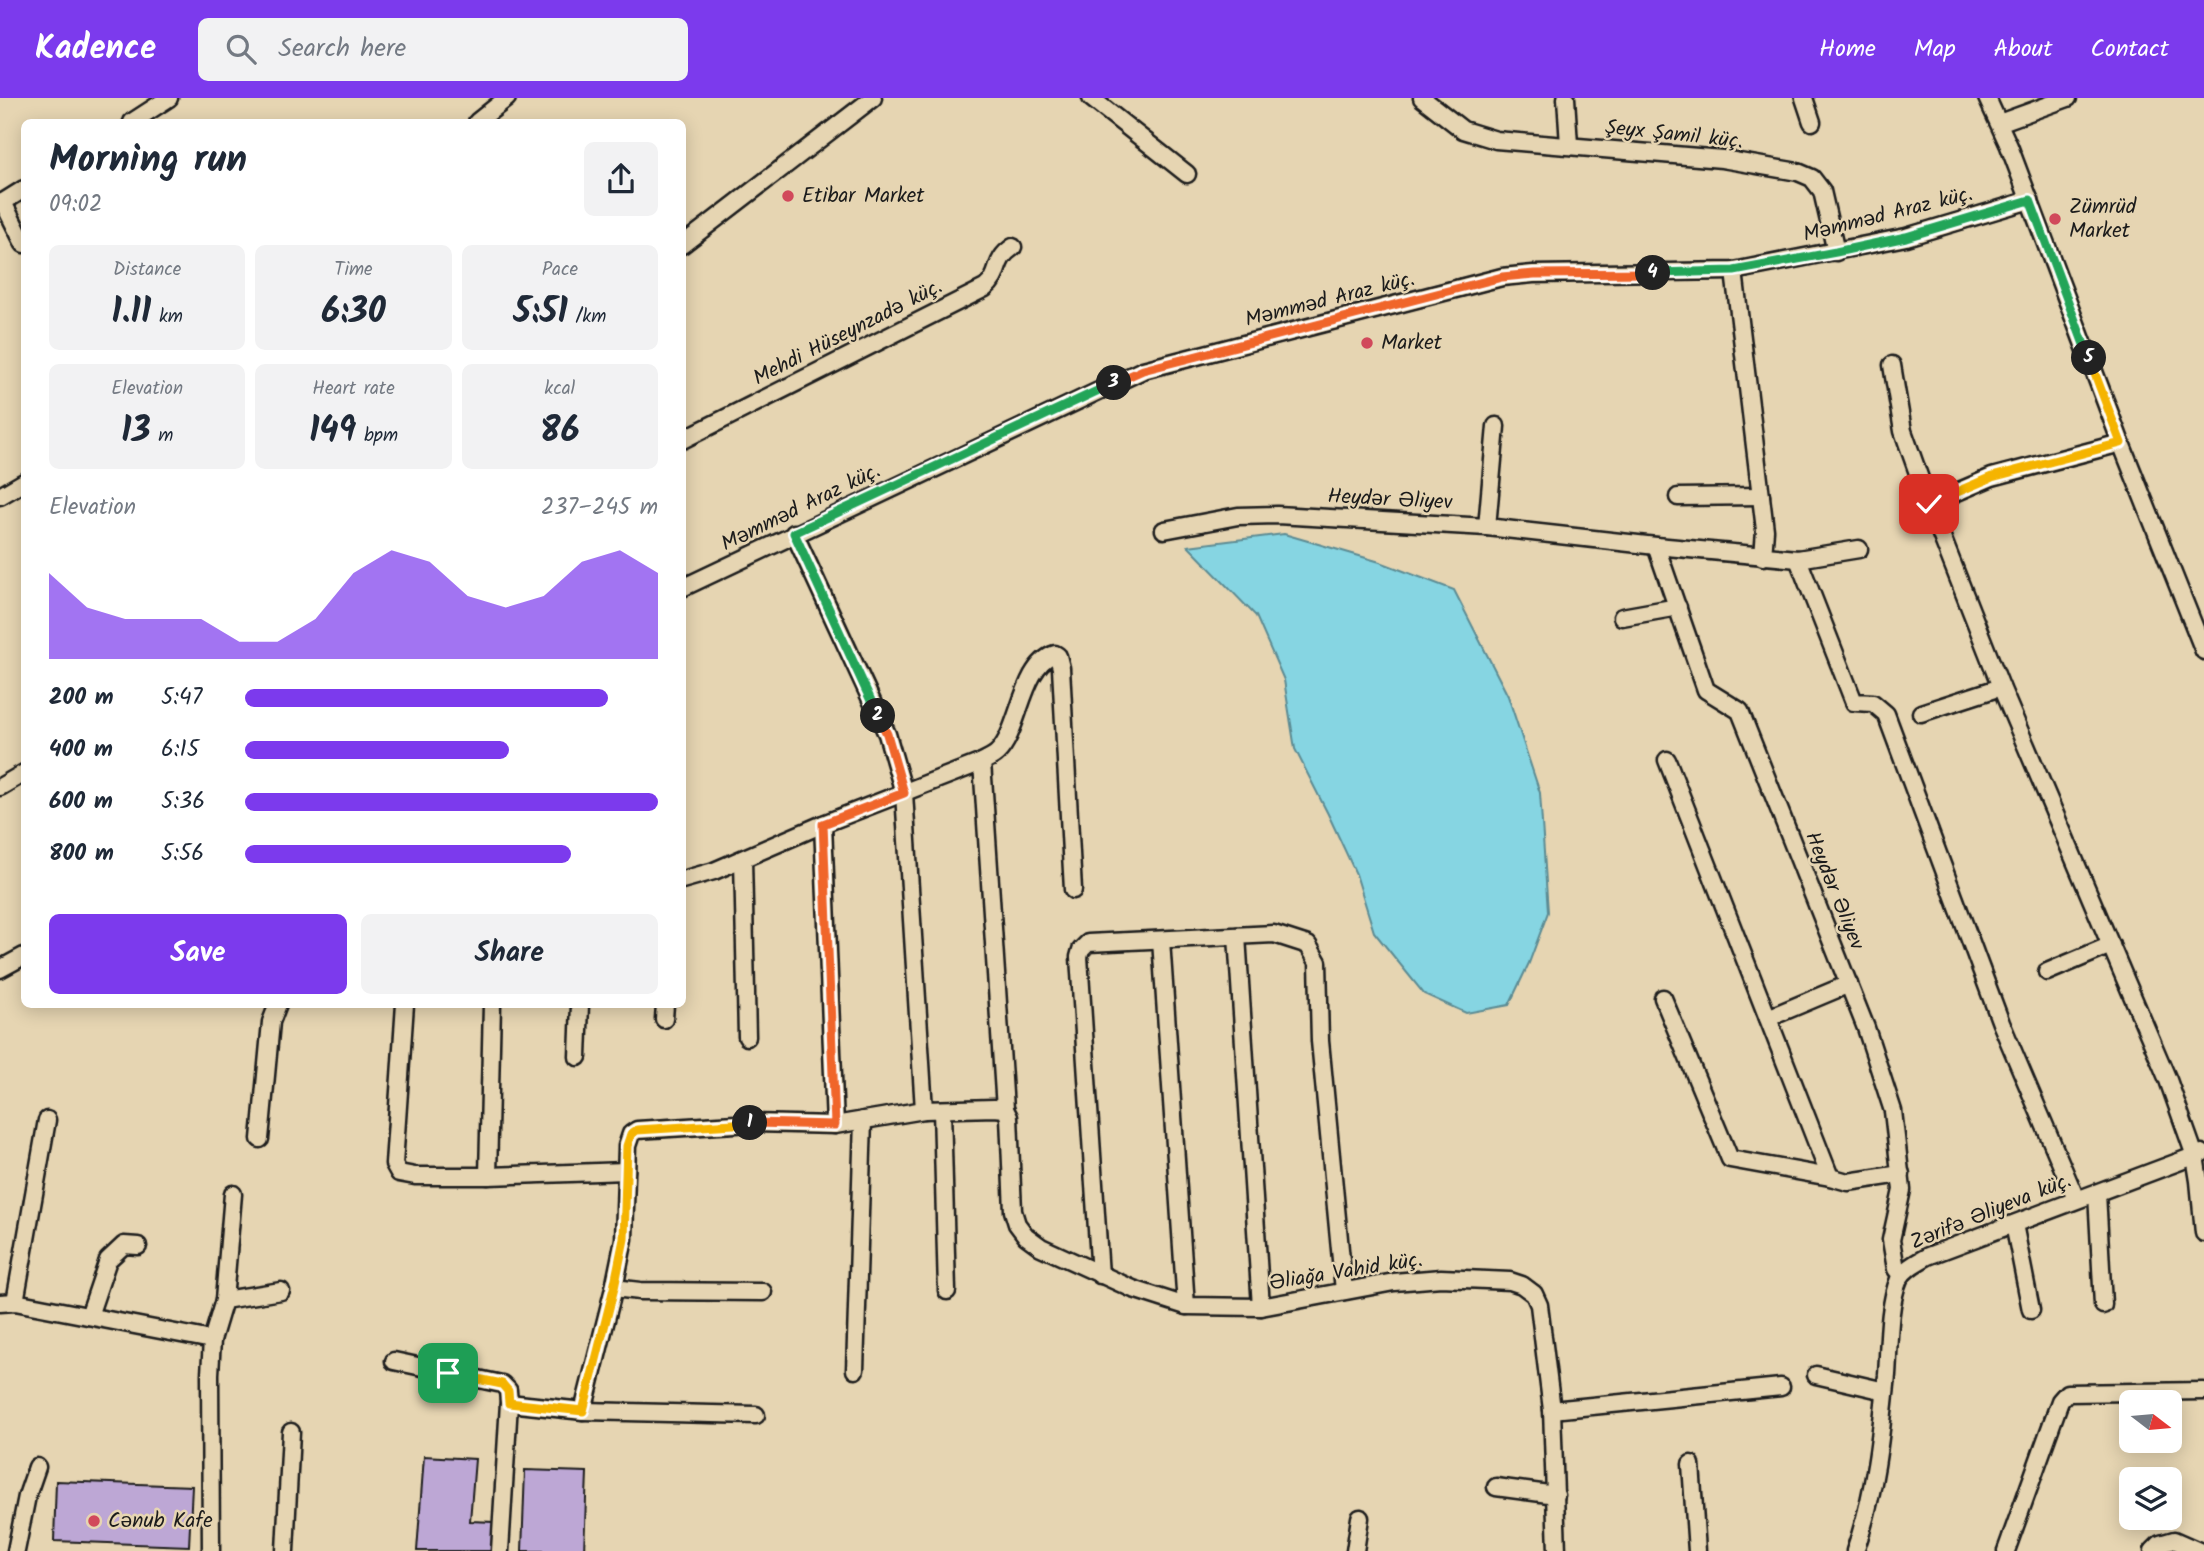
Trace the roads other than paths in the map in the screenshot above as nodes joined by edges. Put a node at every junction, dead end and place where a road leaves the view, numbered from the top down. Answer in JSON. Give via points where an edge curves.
{"nodes":[{"id":1,"x":169,"y":98,"type":"edge"},
{"id":2,"x":507,"y":98,"type":"edge"},
{"id":3,"x":873,"y":98,"type":"edge"},
{"id":4,"x":1091,"y":98,"type":"edge"},
{"id":5,"x":1422,"y":98,"type":"edge"},
{"id":6,"x":1566,"y":98,"type":"edge"},
{"id":7,"x":1804,"y":98,"type":"edge"},
{"id":8,"x":1987,"y":98,"type":"edge"},
{"id":9,"x":2068,"y":98,"type":"edge"},
{"id":10,"x":137,"y":119,"type":"edge"},
{"id":11,"x":481,"y":119,"type":"edge"},
{"id":12,"x":1812,"y":122,"type":"dead end"},
{"id":13,"x":1999,"y":123,"type":"junction"},
{"id":14,"x":1569,"y":145,"type":"junction"},
{"id":15,"x":1187,"y":174,"type":"dead end"},
{"id":16,"x":21,"y":191,"type":"edge"},
{"id":17,"x":2030,"y":200,"type":"junction"},
{"id":18,"x":2,"y":203,"type":"edge"},
{"id":19,"x":21,"y":238,"type":"edge"},
{"id":20,"x":686,"y":242,"type":"edge"},
{"id":21,"x":1013,"y":247,"type":"dead end"},
{"id":22,"x":1836,"y":252,"type":"junction"},
{"id":23,"x":1734,"y":271,"type":"junction"},
{"id":24,"x":1892,"y":365,"type":"dead end"},
{"id":25,"x":1496,"y":426,"type":"dead end"},
{"id":26,"x":686,"y":438,"type":"edge"},
{"id":27,"x":2121,"y":443,"type":"junction"},
{"id":28,"x":21,"y":484,"type":"edge"},
{"id":29,"x":0,"y":496,"type":"edge"},
{"id":30,"x":1761,"y":496,"type":"junction"},
{"id":31,"x":1678,"y":497,"type":"dead end"},
{"id":32,"x":1929,"y":504,"type":"junction"},
{"id":33,"x":1487,"y":527,"type":"junction"},
{"id":34,"x":1164,"y":530,"type":"dead end"},
{"id":35,"x":794,"y":533,"type":"junction"},
{"id":36,"x":1656,"y":547,"type":"junction"},
{"id":37,"x":1859,"y":549,"type":"dead end"},
{"id":38,"x":1763,"y":557,"type":"junction"},
{"id":39,"x":1798,"y":559,"type":"junction"},
{"id":40,"x":686,"y":586,"type":"edge"},
{"id":41,"x":1678,"y":607,"type":"junction"},
{"id":42,"x":1622,"y":617,"type":"dead end"},
{"id":43,"x":2204,"y":651,"type":"edge"},
{"id":44,"x":2001,"y":687,"type":"junction"},
{"id":45,"x":1921,"y":713,"type":"dead end"},
{"id":46,"x":1667,"y":760,"type":"dead end"},
{"id":47,"x":982,"y":762,"type":"junction"},
{"id":48,"x":21,"y":775,"type":"edge"},
{"id":49,"x":0,"y":787,"type":"edge"},
{"id":50,"x":904,"y":793,"type":"junction"},
{"id":51,"x":823,"y":824,"type":"junction"},
{"id":52,"x":743,"y":859,"type":"junction"},
{"id":53,"x":686,"y":879,"type":"edge"},
{"id":54,"x":1073,"y":890,"type":"dead end"},
{"id":55,"x":1237,"y":936,"type":"junction"},
{"id":56,"x":1161,"y":940,"type":"junction"},
{"id":57,"x":2110,"y":945,"type":"junction"},
{"id":58,"x":21,"y":958,"type":"edge"},
{"id":59,"x":0,"y":969,"type":"edge"},
{"id":60,"x":2047,"y":972,"type":"dead end"},
{"id":61,"x":1849,"y":984,"type":"junction"},
{"id":62,"x":1663,"y":998,"type":"dead end"},
{"id":63,"x":276,"y":1008,"type":"edge"},
{"id":64,"x":405,"y":1008,"type":"edge"},
{"id":65,"x":492,"y":1008,"type":"edge"},
{"id":66,"x":580,"y":1008,"type":"edge"},
{"id":67,"x":1768,"y":1018,"type":"junction"},
{"id":68,"x":747,"y":1037,"type":"dead end"},
{"id":69,"x":578,"y":1057,"type":"dead end"},
{"id":70,"x":1005,"y":1109,"type":"junction"},
{"id":71,"x":924,"y":1110,"type":"junction"},
{"id":72,"x":942,"y":1110,"type":"junction"},
{"id":73,"x":47,"y":1120,"type":"dead end"},
{"id":74,"x":863,"y":1120,"type":"junction"},
{"id":75,"x":835,"y":1125,"type":"junction"},
{"id":76,"x":260,"y":1139,"type":"dead end"},
{"id":77,"x":2199,"y":1154,"type":"edge"},
{"id":78,"x":626,"y":1171,"type":"junction"},
{"id":79,"x":1901,"y":1174,"type":"junction"},
{"id":80,"x":488,"y":1176,"type":"junction"},
{"id":81,"x":1830,"y":1177,"type":"junction"},
{"id":82,"x":2097,"y":1193,"type":"junction"},
{"id":83,"x":233,"y":1194,"type":"dead end"},
{"id":84,"x":2076,"y":1199,"type":"junction"},
{"id":85,"x":2014,"y":1223,"type":"junction"},
{"id":86,"x":2204,"y":1233,"type":"edge"},
{"id":87,"x":138,"y":1246,"type":"dead end"},
{"id":88,"x":1100,"y":1275,"type":"junction"},
{"id":89,"x":1901,"y":1275,"type":"junction"},
{"id":90,"x":614,"y":1288,"type":"junction"},
{"id":91,"x":281,"y":1291,"type":"dead end"},
{"id":92,"x":947,"y":1291,"type":"dead end"},
{"id":93,"x":1344,"y":1291,"type":"junction"},
{"id":94,"x":764,"y":1292,"type":"dead end"},
{"id":95,"x":224,"y":1300,"type":"junction"},
{"id":96,"x":8,"y":1302,"type":"edge"},
{"id":97,"x":2103,"y":1305,"type":"dead end"},
{"id":98,"x":1186,"y":1306,"type":"junction"},
{"id":99,"x":1261,"y":1307,"type":"junction"},
{"id":100,"x":2031,"y":1310,"type":"dead end"},
{"id":101,"x":89,"y":1316,"type":"junction"},
{"id":102,"x":212,"y":1340,"type":"junction"},
{"id":103,"x":394,"y":1362,"type":"dead end"},
{"id":104,"x":855,"y":1370,"type":"dead end"},
{"id":105,"x":1816,"y":1375,"type":"dead end"},
{"id":106,"x":1781,"y":1387,"type":"dead end"},
{"id":107,"x":1885,"y":1391,"type":"junction"},
{"id":108,"x":2204,"y":1391,"type":"edge"},
{"id":109,"x":509,"y":1403,"type":"junction"},
{"id":110,"x":1552,"y":1410,"type":"junction"},
{"id":111,"x":583,"y":1411,"type":"junction"},
{"id":112,"x":756,"y":1415,"type":"dead end"},
{"id":113,"x":290,"y":1432,"type":"dead end"},
{"id":114,"x":1691,"y":1464,"type":"dead end"},
{"id":115,"x":37,"y":1467,"type":"dead end"},
{"id":116,"x":1496,"y":1487,"type":"dead end"},
{"id":117,"x":1556,"y":1494,"type":"junction"},
{"id":118,"x":1360,"y":1518,"type":"dead end"},
{"id":119,"x":16,"y":1551,"type":"edge"},
{"id":120,"x":211,"y":1551,"type":"edge"},
{"id":121,"x":285,"y":1551,"type":"edge"},
{"id":122,"x":500,"y":1551,"type":"edge"},
{"id":123,"x":1355,"y":1551,"type":"edge"},
{"id":124,"x":1557,"y":1551,"type":"edge"},
{"id":125,"x":1697,"y":1551,"type":"edge"},
{"id":126,"x":1855,"y":1551,"type":"edge"},
{"id":127,"x":2006,"y":1551,"type":"edge"},
{"id":128,"x":2153,"y":1551,"type":"edge"},
{"id":129,"x":2199,"y":1551,"type":"edge"}],
"edges":[{"from":1,"to":10,"type":"street"},
{"from":2,"to":11,"type":"street"},
{"from":3,"to":20,"type":"street"},
{"from":4,"to":15,"type":"street"},
{"from":5,"to":14,"type":"street","name":"Şeyx Şamil küç.","via":[[1477,136]]},
{"from":6,"to":14,"type":"street"},
{"from":7,"to":12,"type":"street"},
{"from":8,"to":13,"type":"street"},
{"from":9,"to":13,"type":"street"},
{"from":13,"to":17,"type":"street"},
{"from":14,"to":22,"type":"street","name":"Şeyx Şamil küç.","via":[[1722,159],[1798,172],[1812,178],[1822,191]]},
{"from":16,"to":18,"type":"street"},
{"from":17,"to":22,"type":"street","name":"Məmməd Araz küç.","via":[[1906,237]]},
{"from":17,"to":27,"type":"street"},
{"from":18,"to":19,"type":"street"},
{"from":21,"to":26,"type":"street","name":"Mehdi Hüseynzadə küç.","via":[[1002,254],[993,281],[985,288]]},
{"from":22,"to":23,"type":"street","name":"Məmməd Araz küç."},
{"from":23,"to":30,"type":"street"},
{"from":23,"to":35,"type":"street","name":"Məmməd Araz küç.","via":[[1502,277],[1143,370]]},
{"from":24,"to":32,"type":"street","via":[[1903,431]]},
{"from":25,"to":33,"type":"street"},
{"from":27,"to":32,"type":"street","via":[[1992,477]]},
{"from":27,"to":43,"type":"street"},
{"from":28,"to":29,"type":"street"},
{"from":30,"to":31,"type":"street"},
{"from":30,"to":38,"type":"street"},
{"from":32,"to":44,"type":"street"},
{"from":33,"to":34,"type":"street","name":"Heydər Əliyev","via":[[1277,514]]},
{"from":33,"to":36,"type":"street","name":"Heydər Əliyev"},
{"from":35,"to":40,"type":"street","name":"Məmməd Araz küç."},
{"from":35,"to":50,"type":"street","via":[[887,734]]},
{"from":36,"to":38,"type":"street","name":"Heydər Əliyev"},
{"from":36,"to":41,"type":"street","name":"Heydər Əliyev"},
{"from":37,"to":39,"type":"street","name":"Heydər Əliyev"},
{"from":38,"to":39,"type":"street","name":"Heydər Əliyev"},
{"from":39,"to":84,"type":"street","via":[[1854,702],[1873,703],[1886,714],[2001,1023]]},
{"from":41,"to":42,"type":"street"},
{"from":41,"to":61,"type":"street","name":"Heydər Əliyev","via":[[1706,690],[1740,711]]},
{"from":44,"to":45,"type":"street"},
{"from":44,"to":57,"type":"street"},
{"from":46,"to":67,"type":"street"},
{"from":47,"to":50,"type":"street"},
{"from":47,"to":54,"type":"street","via":[[1005,741],[1039,667],[1051,654],[1058,656]]},
{"from":47,"to":70,"type":"street","name":"Əliağa Vahid küç."},
{"from":48,"to":49,"type":"street"},
{"from":50,"to":51,"type":"street"},
{"from":50,"to":71,"type":"street"},
{"from":51,"to":52,"type":"street"},
{"from":51,"to":75,"type":"street"},
{"from":52,"to":53,"type":"street"},
{"from":52,"to":68,"type":"street"},
{"from":55,"to":56,"type":"street"},
{"from":55,"to":93,"type":"street","via":[[1273,934],[1307,946],[1318,962],[1320,1041]]},
{"from":55,"to":99,"type":"street"},
{"from":56,"to":88,"type":"street","via":[[1088,943],[1079,957]]},
{"from":56,"to":98,"type":"street"},
{"from":57,"to":60,"type":"street"},
{"from":57,"to":77,"type":"street"},
{"from":58,"to":59,"type":"street"},
{"from":61,"to":67,"type":"street"},
{"from":61,"to":79,"type":"street","name":"Heydər Əliyev","via":[[1893,1111]]},
{"from":62,"to":81,"type":"street","via":[[1730,1158]]},
{"from":63,"to":76,"type":"street","via":[[271,1021]]},
{"from":64,"to":80,"type":"street","via":[[394,1164],[399,1173],[415,1176]]},
{"from":65,"to":80,"type":"street"},
{"from":66,"to":69,"type":"street"},
{"from":67,"to":81,"type":"street"},
{"from":70,"to":72,"type":"street"},
{"from":70,"to":88,"type":"street","name":"Əliağa Vahid küç.","via":[[1017,1224],[1041,1247]]},
{"from":71,"to":72,"type":"street"},
{"from":71,"to":74,"type":"street"},
{"from":72,"to":92,"type":"street"},
{"from":73,"to":96,"type":"street"},
{"from":74,"to":75,"type":"street"},
{"from":74,"to":104,"type":"street"},
{"from":75,"to":78,"type":"street","via":[[752,1123],[637,1130],[627,1146]]},
{"from":77,"to":82,"type":"street","name":"Zərifə Əliyeva küç."},
{"from":77,"to":86,"type":"street"},
{"from":78,"to":80,"type":"street"},
{"from":78,"to":90,"type":"street","via":[[624,1239]]},
{"from":79,"to":81,"type":"street","via":[[1848,1182]]},
{"from":79,"to":89,"type":"street","name":"Heydər Əliyev","via":[[1891,1240]]},
{"from":82,"to":84,"type":"street","name":"Zərifə Əliyeva küç."},
{"from":82,"to":97,"type":"street"},
{"from":83,"to":95,"type":"street"},
{"from":84,"to":85,"type":"street","name":"Zərifə Əliyeva küç."},
{"from":85,"to":89,"type":"street","name":"Zərifə Əliyeva küç.","via":[[1928,1256]]},
{"from":85,"to":100,"type":"street"},
{"from":87,"to":101,"type":"street","via":[[124,1245],[108,1259]]},
{"from":88,"to":98,"type":"street","name":"Əliağa Vahid küç."},
{"from":89,"to":107,"type":"street","name":"Zərifə Əliyeva küç.","via":[[1894,1297]]},
{"from":90,"to":94,"type":"street"},
{"from":90,"to":111,"type":"street"},
{"from":91,"to":95,"type":"street"},
{"from":93,"to":99,"type":"street","name":"Əliağa Vahid küç."},
{"from":93,"to":110,"type":"street","name":"Əliağa Vahid küç.","via":[[1441,1278],[1522,1285],[1539,1305]]},
{"from":95,"to":102,"type":"street"},
{"from":96,"to":101,"type":"street"},
{"from":98,"to":99,"type":"street","name":"Əliağa Vahid küç."},
{"from":101,"to":102,"type":"street"},
{"from":102,"to":120,"type":"street"},
{"from":103,"to":109,"type":"street","via":[[502,1384]]},
{"from":105,"to":107,"type":"street"},
{"from":106,"to":110,"type":"street"},
{"from":107,"to":126,"type":"street","name":"Zərifə Əliyeva küç.","via":[[1873,1486]]},
{"from":108,"to":127,"type":"street","via":[[2067,1393],[2060,1401]]},
{"from":109,"to":111,"type":"street"},
{"from":109,"to":122,"type":"street"},
{"from":110,"to":117,"type":"street","name":"Əliağa Vahid küç."},
{"from":111,"to":112,"type":"street"},
{"from":113,"to":121,"type":"street"},
{"from":114,"to":125,"type":"street"},
{"from":115,"to":119,"type":"street"},
{"from":116,"to":117,"type":"street"},
{"from":117,"to":124,"type":"street","name":"Əliağa Vahid küç."},
{"from":118,"to":123,"type":"street"},
{"from":128,"to":129,"type":"street","via":[[2174,1540]]}]}
